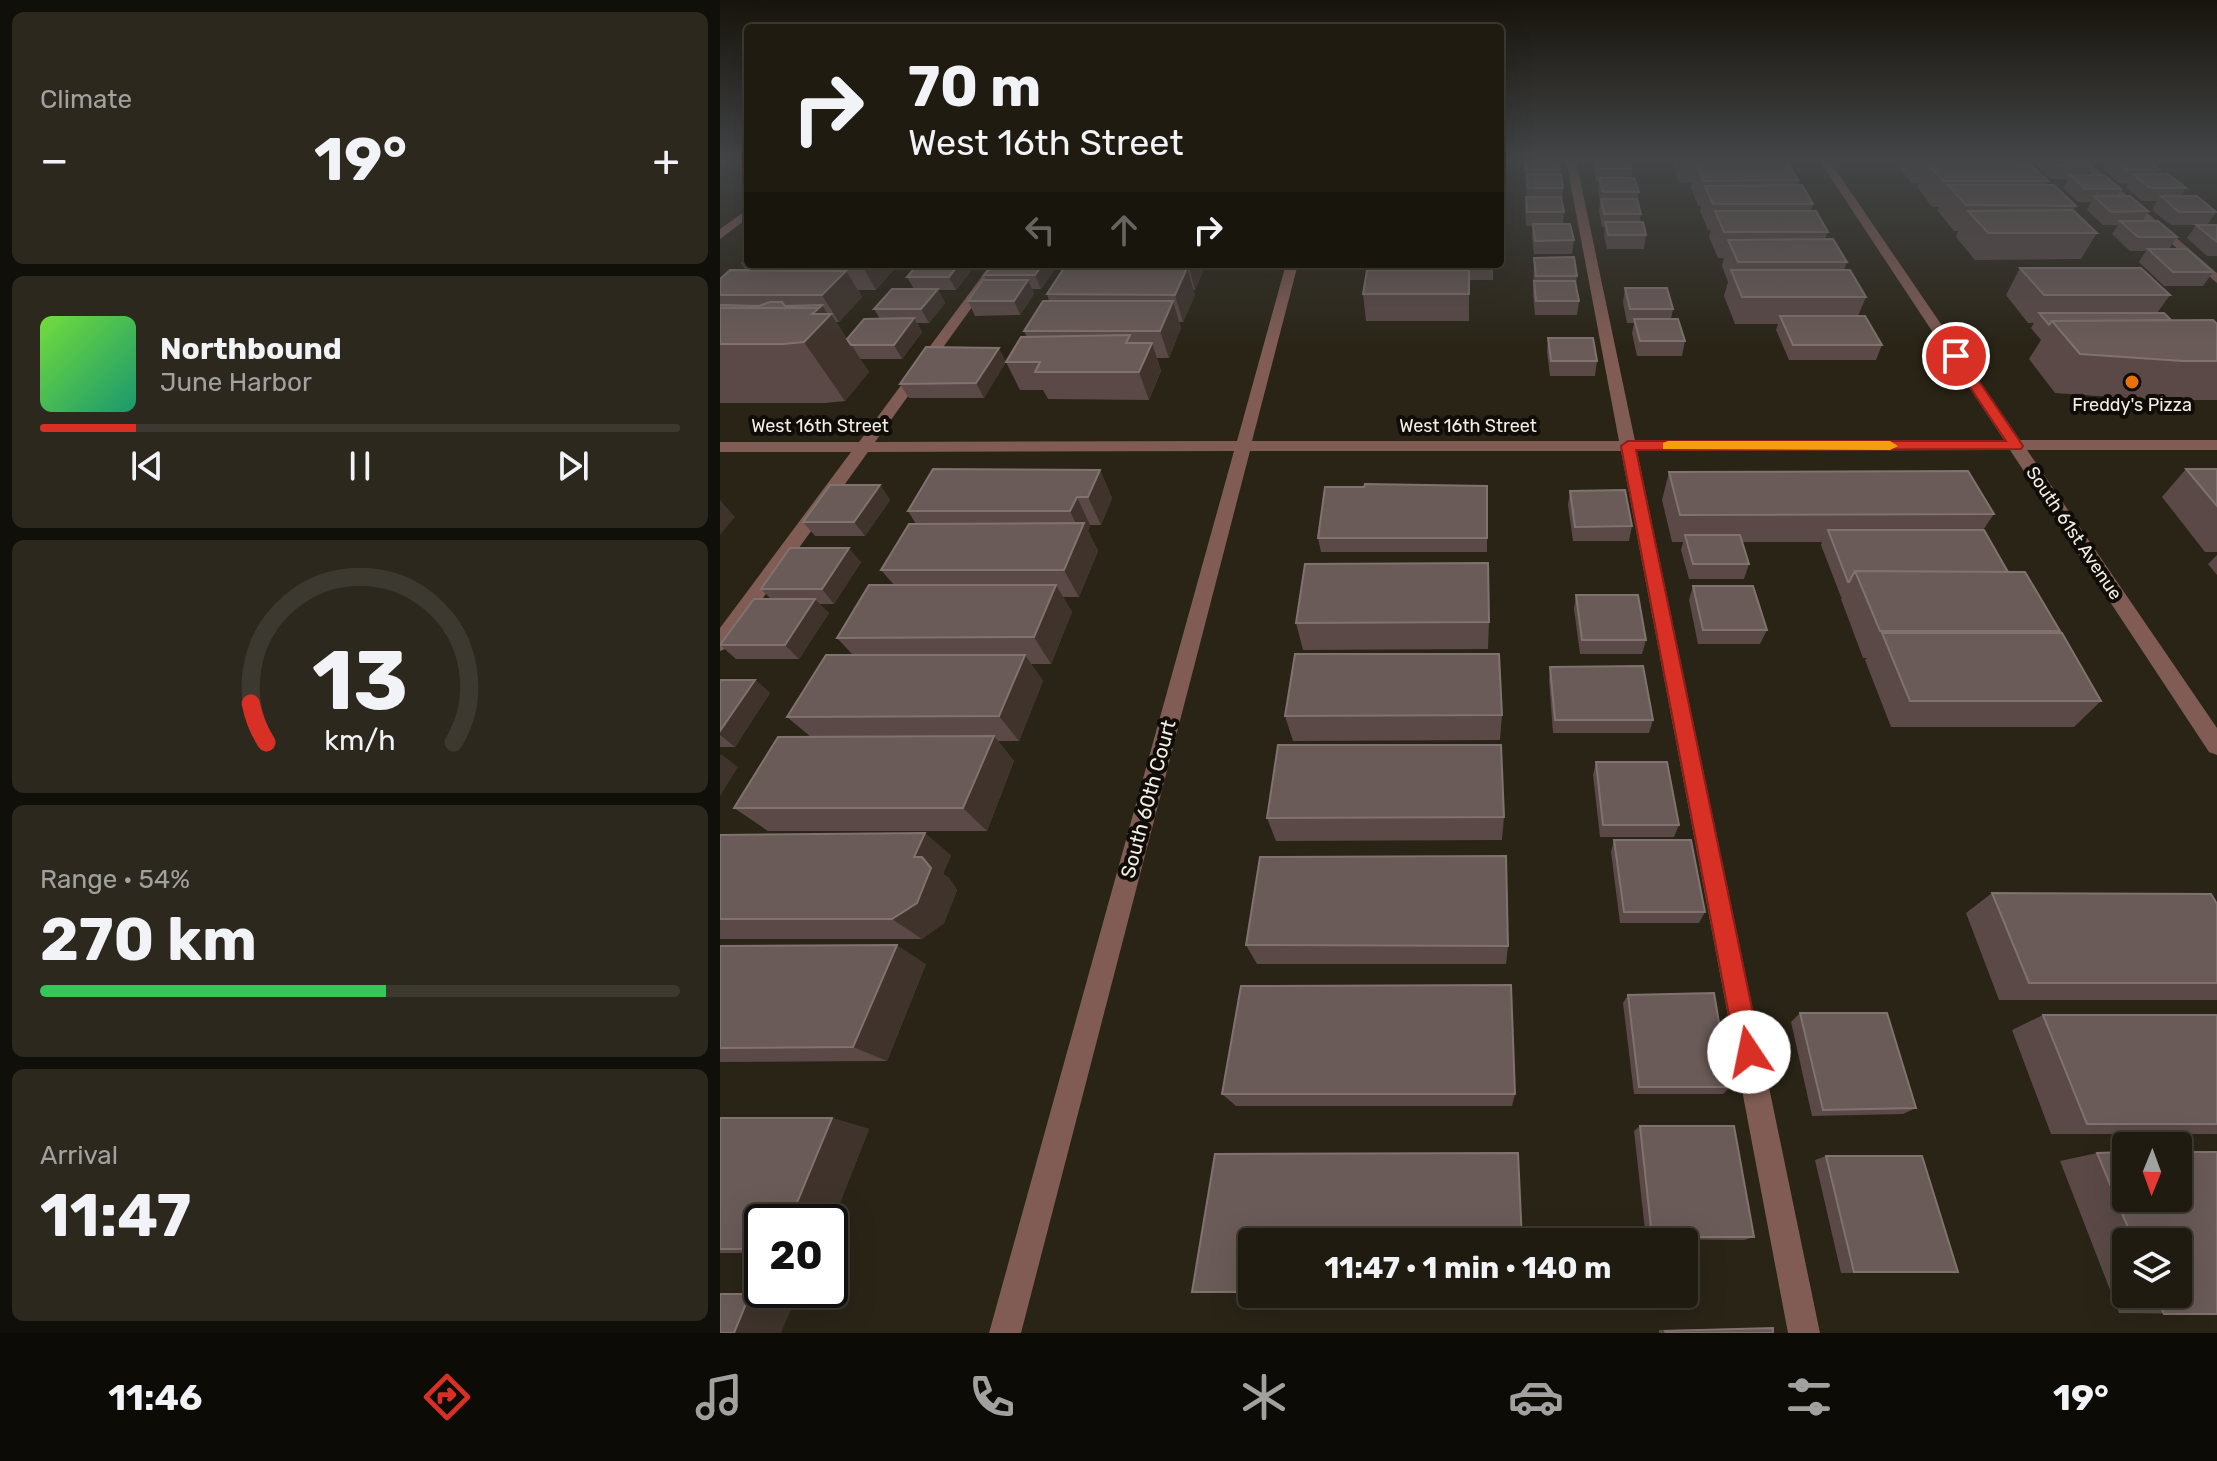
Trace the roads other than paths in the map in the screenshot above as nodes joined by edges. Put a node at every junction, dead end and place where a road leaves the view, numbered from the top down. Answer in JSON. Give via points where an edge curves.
{"nodes":[{"id":1,"x":736,"y":222,"type":"edge"},
{"id":2,"x":1583,"y":222,"type":"edge"},
{"id":3,"x":1866,"y":222,"type":"edge"},
{"id":4,"x":2152,"y":222,"type":"edge"},
{"id":5,"x":720,"y":235,"type":"edge"},
{"id":6,"x":994,"y":268,"type":"edge"},
{"id":7,"x":1291,"y":268,"type":"edge"},
{"id":8,"x":2217,"y":279,"type":"edge"},
{"id":9,"x":2217,"y":445,"type":"edge"},
{"id":10,"x":864,"y":446,"type":"junction"},
{"id":11,"x":1243,"y":446,"type":"junction"},
{"id":12,"x":1628,"y":446,"type":"junction"},
{"id":13,"x":2016,"y":446,"type":"junction"},
{"id":14,"x":720,"y":447,"type":"edge"},
{"id":15,"x":720,"y":643,"type":"edge"},
{"id":16,"x":2217,"y":746,"type":"edge"},
{"id":17,"x":1005,"y":1333,"type":"edge"},
{"id":18,"x":1804,"y":1333,"type":"edge"}],
"edges":[{"from":1,"to":5,"type":"street"},
{"from":2,"to":12,"type":"street"},
{"from":3,"to":13,"type":"street","name":"South 61st Avenue"},
{"from":4,"to":8,"type":"street"},
{"from":6,"to":10,"type":"street"},
{"from":7,"to":11,"type":"street","name":"South 60th Court"},
{"from":9,"to":13,"type":"street","name":"West 16th Street"},
{"from":10,"to":11,"type":"street","name":"West 16th Street"},
{"from":10,"to":14,"type":"street","name":"West 16th Street"},
{"from":10,"to":15,"type":"street"},
{"from":11,"to":12,"type":"street","name":"West 16th Street"},
{"from":11,"to":17,"type":"street","name":"South 60th Court"},
{"from":12,"to":13,"type":"street","name":"West 16th Street"},
{"from":12,"to":18,"type":"street"},
{"from":13,"to":16,"type":"street","name":"South 61st Avenue"}]}
